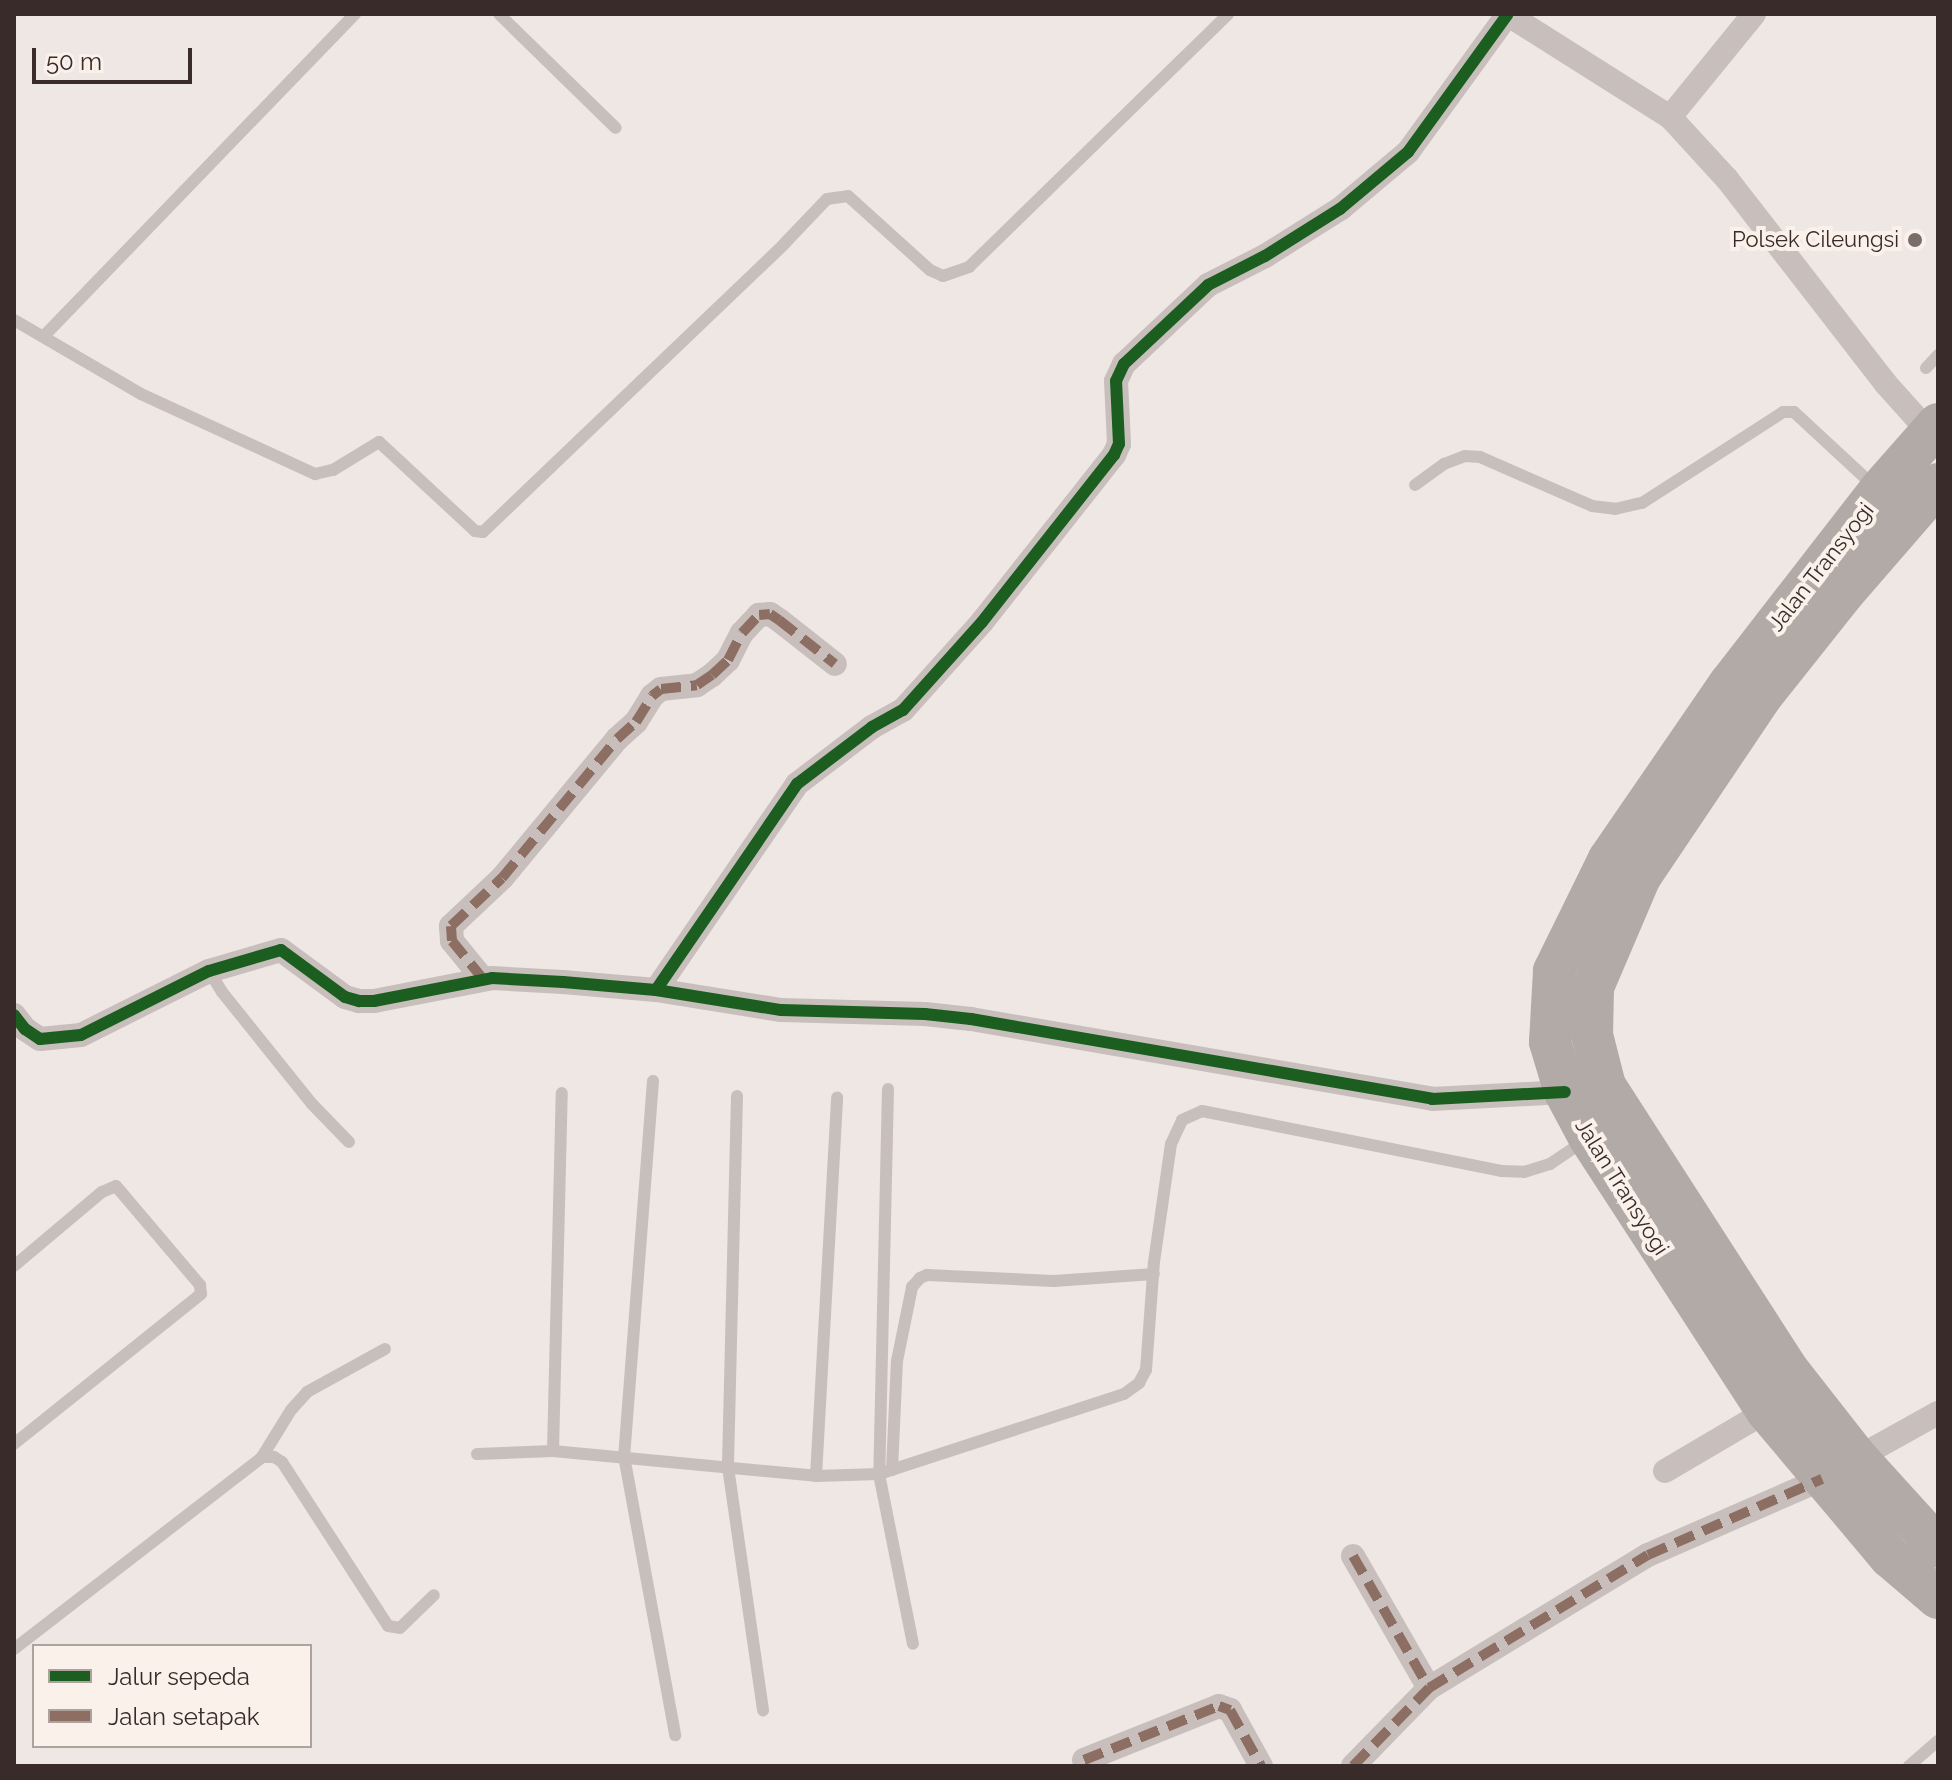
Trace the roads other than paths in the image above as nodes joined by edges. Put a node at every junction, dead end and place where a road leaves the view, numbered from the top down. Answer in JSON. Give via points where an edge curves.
{"nodes":[{"id":1,"x":355,"y":14,"type":"edge"},
{"id":2,"x":499,"y":14,"type":"edge"},
{"id":3,"x":1228,"y":14,"type":"edge"},
{"id":4,"x":1507,"y":14,"type":"edge"},
{"id":5,"x":1754,"y":14,"type":"edge"},
{"id":6,"x":1670,"y":117,"type":"junction"},
{"id":7,"x":616,"y":128,"type":"dead end"},
{"id":8,"x":14,"y":320,"type":"edge"},
{"id":9,"x":44,"y":336,"type":"junction"},
{"id":10,"x":1938,"y":355,"type":"edge"},
{"id":11,"x":1926,"y":368,"type":"dead end"},
{"id":12,"x":1934,"y":429,"type":"edge"},
{"id":13,"x":1938,"y":484,"type":"edge"},
{"id":14,"x":1415,"y":485,"type":"dead end"},
{"id":15,"x":1879,"y":491,"type":"junction"},
{"id":16,"x":835,"y":664,"type":"dead end"},
{"id":17,"x":209,"y":971,"type":"junction"},
{"id":18,"x":483,"y":979,"type":"junction"},
{"id":19,"x":656,"y":990,"type":"junction"},
{"id":20,"x":14,"y":1015,"type":"edge"},
{"id":21,"x":653,"y":1081,"type":"dead end"},
{"id":22,"x":888,"y":1089,"type":"dead end"},
{"id":23,"x":1565,"y":1092,"type":"junction"},
{"id":24,"x":562,"y":1093,"type":"dead end"},
{"id":25,"x":737,"y":1096,"type":"dead end"},
{"id":26,"x":837,"y":1098,"type":"dead end"},
{"id":27,"x":1589,"y":1137,"type":"junction"},
{"id":28,"x":349,"y":1142,"type":"dead end"},
{"id":29,"x":14,"y":1266,"type":"edge"},
{"id":30,"x":1154,"y":1274,"type":"junction"},
{"id":31,"x":385,"y":1349,"type":"dead end"},
{"id":32,"x":1767,"y":1411,"type":"junction"},
{"id":33,"x":1938,"y":1413,"type":"edge"},
{"id":34,"x":14,"y":1444,"type":"edge"},
{"id":35,"x":553,"y":1451,"type":"junction"},
{"id":36,"x":477,"y":1454,"type":"dead end"},
{"id":37,"x":624,"y":1456,"type":"junction"},
{"id":38,"x":262,"y":1457,"type":"junction"},
{"id":39,"x":728,"y":1467,"type":"junction"},
{"id":40,"x":1839,"y":1469,"type":"junction"},
{"id":41,"x":892,"y":1470,"type":"junction"},
{"id":42,"x":1665,"y":1471,"type":"dead end"},
{"id":43,"x":879,"y":1474,"type":"junction"},
{"id":44,"x":816,"y":1476,"type":"junction"},
{"id":45,"x":1938,"y":1547,"type":"edge"},
{"id":46,"x":1353,"y":1556,"type":"dead end"},
{"id":47,"x":434,"y":1595,"type":"dead end"},
{"id":48,"x":1938,"y":1598,"type":"edge"},
{"id":49,"x":913,"y":1644,"type":"dead end"},
{"id":50,"x":14,"y":1649,"type":"edge"},
{"id":51,"x":1429,"y":1688,"type":"junction"},
{"id":52,"x":763,"y":1710,"type":"dead end"},
{"id":53,"x":675,"y":1735,"type":"dead end"},
{"id":54,"x":1938,"y":1741,"type":"edge"},
{"id":55,"x":1084,"y":1760,"type":"dead end"},
{"id":56,"x":1261,"y":1766,"type":"edge"},
{"id":57,"x":1353,"y":1766,"type":"edge"},
{"id":58,"x":1909,"y":1766,"type":"edge"}],
"edges":[{"from":1,"to":9,"type":"lane"},
{"from":2,"to":7,"type":"lane"},
{"from":3,"to":9,"type":"lane","via":[[969,267],[943,276],[930,270],[848,196],[827,199],[483,532],[475,531],[379,442],[333,470],[315,474],[141,394]]},
{"from":4,"to":6,"type":"street"},
{"from":4,"to":19,"type":"street","via":[[1408,152],[1340,209],[1208,285],[1124,364],[1116,381],[1119,444],[1114,455],[982,622],[903,710],[797,784]]},
{"from":5,"to":6,"type":"street"},
{"from":6,"to":12,"type":"street","via":[[1727,179],[1886,384]]},
{"from":8,"to":9,"type":"lane"},
{"from":10,"to":11,"type":"lane"},
{"from":12,"to":15,"type":"highway","name":"Jalan Transyogi"},
{"from":13,"to":40,"type":"highway","name":"Jalan Transyogi","via":[[1761,697],[1640,877],[1593,987],[1592,1035],[1605,1086],[1788,1370]]},
{"from":14,"to":15,"type":"lane","via":[[1444,464],[1480,457],[1592,506],[1615,509],[1642,503],[1783,412],[1794,412]]},
{"from":15,"to":23,"type":"highway","name":"Jalan Transyogi","via":[[1730,683],[1609,859],[1554,971],[1550,1042]]},
{"from":16,"to":18,"type":"street","via":[[770,614],[759,615],[712,675],[697,685],[661,689],[652,696],[636,722],[502,878],[451,926],[452,941]]},
{"from":17,"to":18,"type":"street","via":[[286,950],[345,997],[359,1001]]},
{"from":17,"to":20,"type":"street","via":[[81,1035],[40,1039]]},
{"from":17,"to":28,"type":"lane","via":[[312,1104]]},
{"from":18,"to":19,"type":"street"},
{"from":19,"to":23,"type":"street","via":[[781,1010],[971,1019],[1432,1099]]},
{"from":21,"to":37,"type":"lane"},
{"from":22,"to":43,"type":"lane"},
{"from":23,"to":27,"type":"highway","name":"Jalan Transyogi"},
{"from":24,"to":35,"type":"lane"},
{"from":25,"to":39,"type":"lane"},
{"from":26,"to":44,"type":"lane"},
{"from":27,"to":30,"type":"lane","via":[[1550,1164],[1524,1172],[1501,1171],[1202,1111],[1182,1120],[1171,1144]]},
{"from":27,"to":32,"type":"highway","name":"Jalan Transyogi"},
{"from":29,"to":34,"type":"lane","via":[[116,1186],[200,1285],[201,1294]]},
{"from":30,"to":41,"type":"lane","via":[[1146,1370],[1132,1389]]},
{"from":30,"to":41,"type":"lane","via":[[1054,1281],[920,1278],[912,1287],[897,1361]]},
{"from":31,"to":38,"type":"lane","via":[[307,1392]]},
{"from":32,"to":40,"type":"highway","name":"Jalan Transyogi"},
{"from":32,"to":42,"type":"street"},
{"from":33,"to":40,"type":"street"},
{"from":35,"to":36,"type":"lane"},
{"from":35,"to":37,"type":"lane"},
{"from":37,"to":39,"type":"lane"},
{"from":37,"to":53,"type":"lane"},
{"from":38,"to":47,"type":"lane","via":[[282,1462],[388,1626],[400,1628]]},
{"from":38,"to":50,"type":"lane"},
{"from":39,"to":44,"type":"lane"},
{"from":39,"to":52,"type":"lane"},
{"from":40,"to":45,"type":"highway","name":"Jalan Transyogi"},
{"from":40,"to":48,"type":"highway","name":"Jalan Transyogi","via":[[1890,1557]]},
{"from":40,"to":51,"type":"street","via":[[1648,1555]]},
{"from":41,"to":43,"type":"lane"},
{"from":43,"to":44,"type":"lane"},
{"from":43,"to":49,"type":"lane"},
{"from":46,"to":51,"type":"street"},
{"from":51,"to":57,"type":"street"},
{"from":54,"to":58,"type":"lane"},
{"from":55,"to":56,"type":"street","via":[[1219,1706],[1230,1710]]}]}
